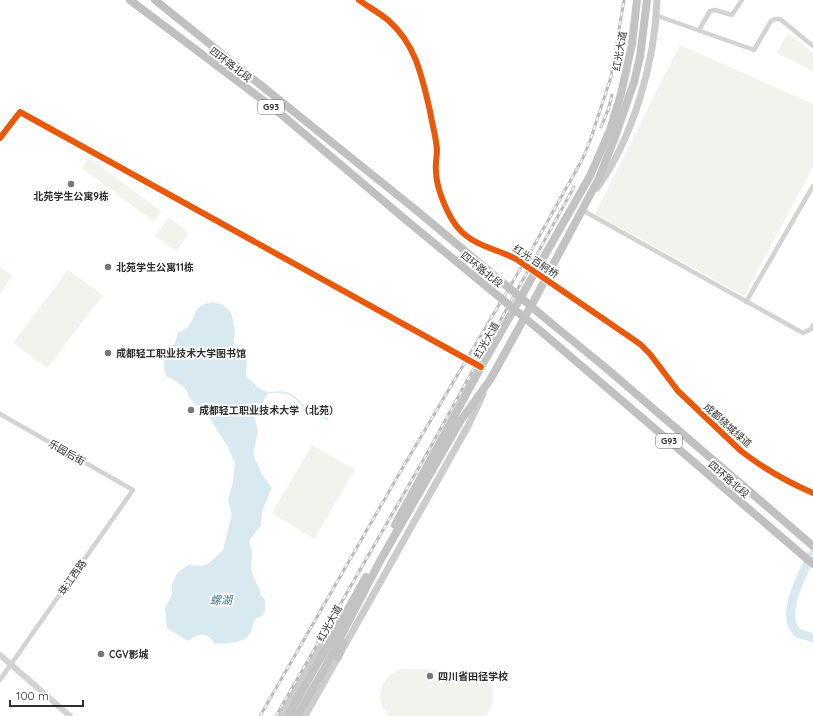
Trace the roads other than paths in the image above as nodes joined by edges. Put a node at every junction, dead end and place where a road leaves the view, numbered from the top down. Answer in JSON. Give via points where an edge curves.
{"nodes":[{"id":1,"x":130,"y":0,"type":"edge"},
{"id":2,"x":155,"y":0,"type":"edge"},
{"id":3,"x":637,"y":0,"type":"edge"},
{"id":4,"x":647,"y":0,"type":"edge"},
{"id":5,"x":657,"y":0,"type":"edge"},
{"id":6,"x":742,"y":0,"type":"edge"},
{"id":7,"x":655,"y":15,"type":"junction"},
{"id":8,"x":699,"y":30,"type":"junction"},
{"id":9,"x":813,"y":46,"type":"edge"},
{"id":10,"x":0,"y":138,"type":"edge"},
{"id":11,"x":813,"y":186,"type":"edge"},
{"id":12,"x":584,"y":207,"type":"junction"},
{"id":13,"x":746,"y":302,"type":"junction"},
{"id":14,"x":813,"y":325,"type":"edge"},
{"id":15,"x":481,"y":367,"type":"junction"},
{"id":16,"x":490,"y":380,"type":"junction"},
{"id":17,"x":0,"y":414,"type":"edge"},
{"id":18,"x":133,"y":490,"type":"joint"},
{"id":19,"x":813,"y":546,"type":"edge"},
{"id":20,"x":813,"y":564,"type":"edge"},
{"id":21,"x":360,"y":601,"type":"junction"},
{"id":22,"x":349,"y":608,"type":"junction"},
{"id":23,"x":0,"y":655,"type":"edge"},
{"id":24,"x":338,"y":657,"type":"junction"},
{"id":25,"x":11,"y":664,"type":"junction"},
{"id":26,"x":0,"y":680,"type":"edge"},
{"id":27,"x":70,"y":716,"type":"edge"},
{"id":28,"x":280,"y":716,"type":"edge"},
{"id":29,"x":288,"y":716,"type":"edge"},
{"id":30,"x":297,"y":716,"type":"edge"},
{"id":31,"x":305,"y":716,"type":"edge"}],
"edges":[{"from":1,"to":20,"type":"highway","name":"四环路北段","number":"G93","bridge":true,"via":[[276,110],[543,333]]},
{"from":2,"to":19,"type":"highway","name":"四环路北段","number":"G93","bridge":true,"via":[[416,210],[606,368]]},
{"from":3,"to":15,"type":"highway","name":"红光大道","via":[[632,44],[621,94],[602,150],[590,176]]},
{"from":4,"to":12,"type":"highway","name":"红光大道","via":[[640,57],[628,101],[599,178]]},
{"from":5,"to":7,"type":"main road"},
{"from":6,"to":8,"type":"street","via":[[732,15],[716,10],[710,11]]},
{"from":7,"to":8,"type":"street"},
{"from":7,"to":12,"type":"main road","via":[[645,75],[626,137],[606,175]]},
{"from":8,"to":9,"type":"street","via":[[754,50],[771,22],[780,19]]},
{"from":10,"to":15,"type":"street","via":[[20,112]]},
{"from":11,"to":13,"type":"street"},
{"from":12,"to":13,"type":"street"},
{"from":12,"to":16,"type":"highway","name":"红光大道"},
{"from":13,"to":14,"type":"street","via":[[803,333]]},
{"from":15,"to":22,"type":"highway","name":"红光大道"},
{"from":16,"to":21,"type":"highway","name":"红光大道","via":[[461,420],[380,561]]},
{"from":16,"to":24,"type":"main road","via":[[468,426]]},
{"from":17,"to":18,"type":"street","name":"乐园后街"},
{"from":18,"to":25,"type":"street","name":"珠江西路"},
{"from":21,"to":24,"type":"highway"},
{"from":21,"to":30,"type":"highway","name":"红光大道"},
{"from":22,"to":28,"type":"main road","via":[[317,653]]},
{"from":22,"to":29,"type":"highway","name":"红光大道"},
{"from":23,"to":25,"type":"street"},
{"from":24,"to":31,"type":"main road"},
{"from":25,"to":26,"type":"street","name":"珠江西路"},
{"from":25,"to":27,"type":"street"}]}
